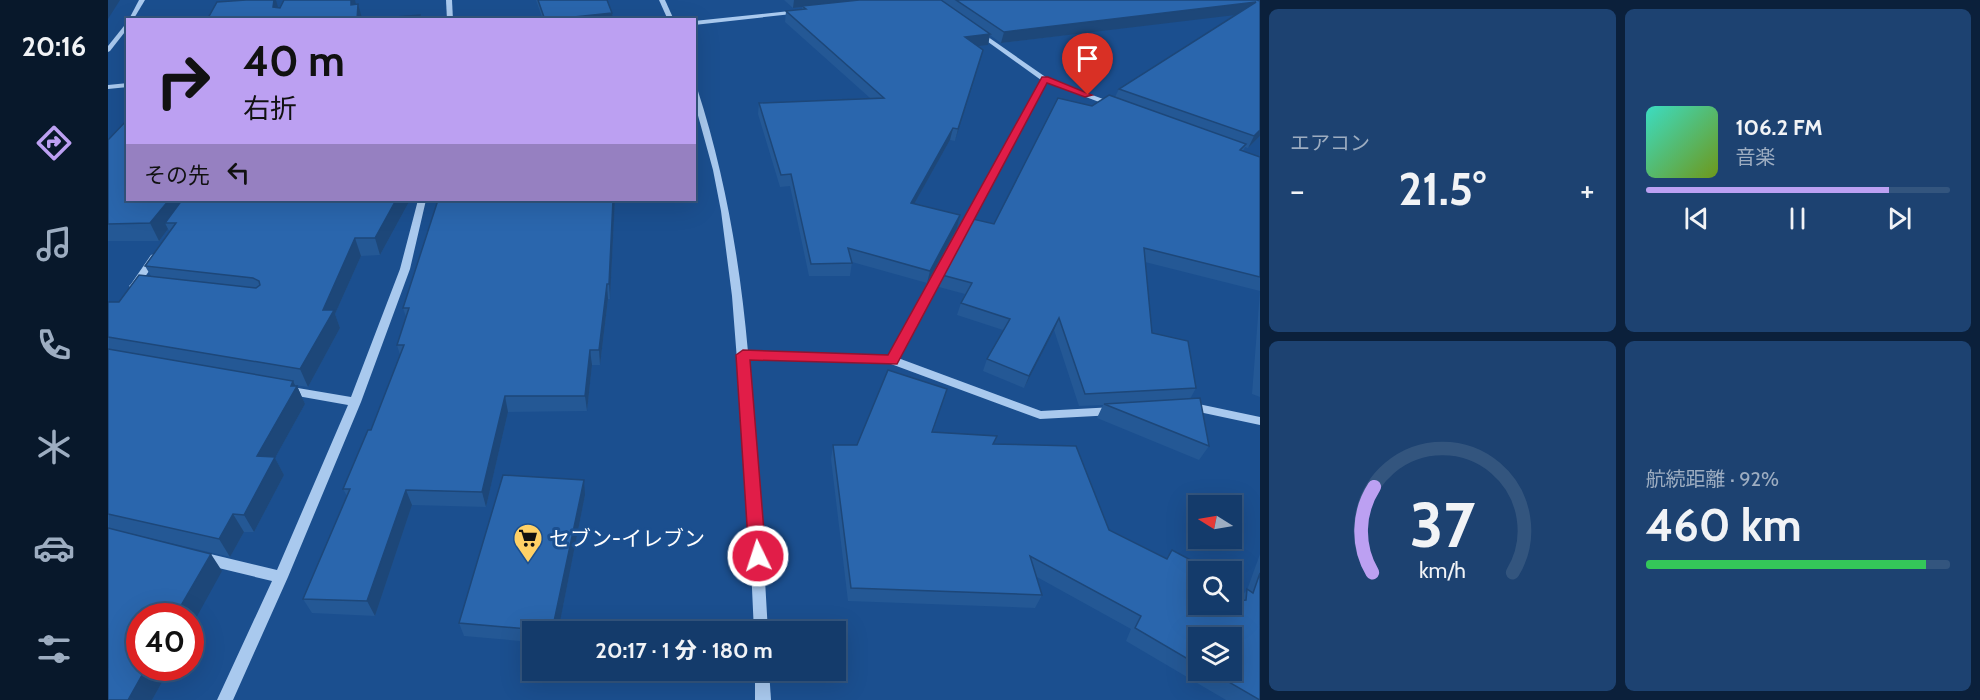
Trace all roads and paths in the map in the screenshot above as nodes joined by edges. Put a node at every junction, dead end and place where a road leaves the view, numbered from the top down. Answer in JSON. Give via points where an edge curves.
{"nodes":[{"id":1,"x":142,"y":0,"type":"edge"},
{"id":2,"x":449,"y":0,"type":"edge"},
{"id":3,"x":662,"y":0,"type":"edge"},
{"id":4,"x":809,"y":11,"type":"edge"},
{"id":5,"x":131,"y":18,"type":"edge"},
{"id":6,"x":450,"y":18,"type":"edge"},
{"id":7,"x":670,"y":18,"type":"edge"},
{"id":8,"x":696,"y":23,"type":"edge"},
{"id":9,"x":126,"y":25,"type":"edge"},
{"id":10,"x":970,"y":26,"type":"edge"},
{"id":11,"x":108,"y":50,"type":"edge"},
{"id":12,"x":1045,"y":79,"type":"junction"},
{"id":13,"x":126,"y":85,"type":"edge"},
{"id":14,"x":108,"y":87,"type":"edge"},
{"id":15,"x":696,"y":94,"type":"edge"},
{"id":16,"x":1120,"y":107,"type":"edge"},
{"id":17,"x":422,"y":201,"type":"edge"},
{"id":18,"x":159,"y":251,"type":"edge"},
{"id":19,"x":133,"y":286,"type":"junction"},
{"id":20,"x":145,"y":288,"type":"edge"},
{"id":21,"x":127,"y":296,"type":"edge"},
{"id":22,"x":743,"y":355,"type":"junction"},
{"id":23,"x":892,"y":360,"type":"junction"},
{"id":24,"x":273,"y":388,"type":"edge"},
{"id":25,"x":355,"y":402,"type":"junction"},
{"id":26,"x":1180,"y":407,"type":"edge"},
{"id":27,"x":1122,"y":410,"type":"edge"},
{"id":28,"x":1260,"y":421,"type":"edge"},
{"id":29,"x":189,"y":555,"type":"edge"},
{"id":30,"x":281,"y":577,"type":"junction"},
{"id":31,"x":761,"y":621,"type":"edge"},
{"id":32,"x":762,"y":681,"type":"edge"},
{"id":33,"x":225,"y":700,"type":"edge"},
{"id":34,"x":763,"y":700,"type":"edge"}],
"edges":[{"from":1,"to":5,"type":"street"},
{"from":2,"to":6,"type":"street"},
{"from":3,"to":7,"type":"street"},
{"from":4,"to":8,"type":"street"},
{"from":9,"to":11,"type":"street"},
{"from":10,"to":12,"type":"street"},
{"from":12,"to":16,"type":"street"},
{"from":12,"to":23,"type":"street"},
{"from":13,"to":14,"type":"street"},
{"from":15,"to":22,"type":"street","via":[[729,235]]},
{"from":17,"to":25,"type":"street","via":[[405,269]]},
{"from":18,"to":19,"type":"street"},
{"from":19,"to":20,"type":"street"},
{"from":19,"to":21,"type":"street"},
{"from":22,"to":23,"type":"street"},
{"from":22,"to":31,"type":"street"},
{"from":23,"to":27,"type":"street","via":[[1040,415]]},
{"from":24,"to":25,"type":"street"},
{"from":25,"to":30,"type":"street"},
{"from":26,"to":28,"type":"street","via":[[1192,406]]},
{"from":29,"to":30,"type":"street"},
{"from":30,"to":33,"type":"street"},
{"from":32,"to":34,"type":"street"}]}
